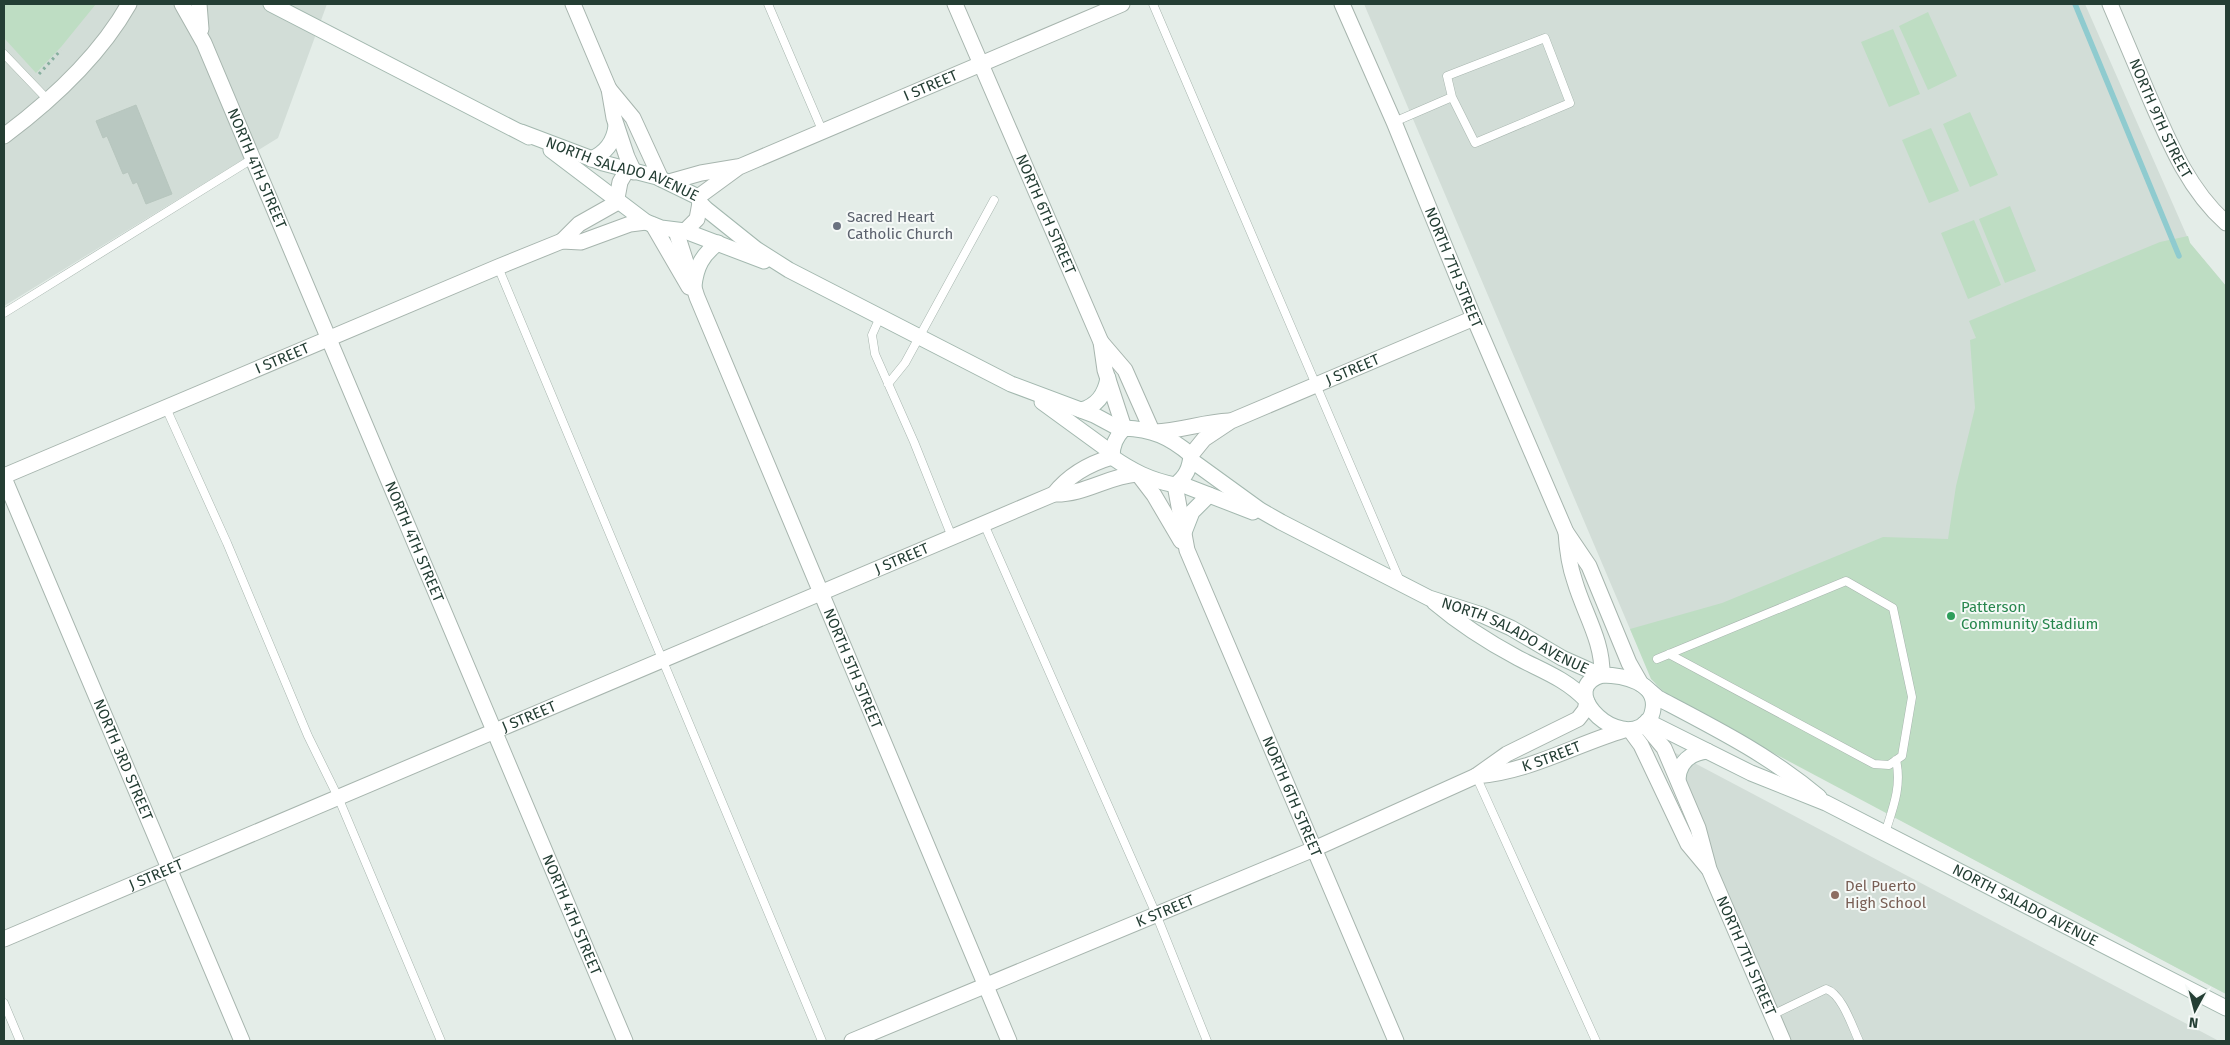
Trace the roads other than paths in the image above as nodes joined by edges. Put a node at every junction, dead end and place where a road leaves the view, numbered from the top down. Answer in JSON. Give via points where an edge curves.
{"nodes":[{"id":1,"x":182,"y":4,"type":"edge"},
{"id":2,"x":199,"y":4,"type":"edge"},
{"id":3,"x":271,"y":4,"type":"edge"},
{"id":4,"x":572,"y":4,"type":"edge"},
{"id":5,"x":768,"y":4,"type":"edge"},
{"id":6,"x":955,"y":4,"type":"edge"},
{"id":7,"x":1122,"y":4,"type":"edge"},
{"id":8,"x":1152,"y":4,"type":"edge"},
{"id":9,"x":1342,"y":4,"type":"edge"},
{"id":10,"x":2110,"y":4,"type":"edge"},
{"id":11,"x":129,"y":6,"type":"edge"},
{"id":12,"x":204,"y":42,"type":"junction"},
{"id":13,"x":4,"y":54,"type":"edge"},
{"id":14,"x":980,"y":64,"type":"junction"},
{"id":15,"x":609,"y":90,"type":"junction"},
{"id":16,"x":1452,"y":97,"type":"junction"},
{"id":17,"x":48,"y":100,"type":"junction"},
{"id":18,"x":1394,"y":122,"type":"junction"},
{"id":19,"x":616,"y":126,"type":"junction"},
{"id":20,"x":822,"y":130,"type":"junction"},
{"id":21,"x":521,"y":132,"type":"junction"},
{"id":22,"x":4,"y":136,"type":"edge"},
{"id":23,"x":252,"y":159,"type":"junction"},
{"id":24,"x":590,"y":159,"type":"junction"},
{"id":25,"x":739,"y":167,"type":"junction"},
{"id":26,"x":630,"y":171,"type":"junction"},
{"id":27,"x":665,"y":181,"type":"junction"},
{"id":28,"x":617,"y":200,"type":"junction"},
{"id":29,"x":699,"y":200,"type":"junction"},
{"id":30,"x":994,"y":200,"type":"dead end"},
{"id":31,"x":649,"y":223,"type":"junction"},
{"id":32,"x":2226,"y":223,"type":"edge"},
{"id":33,"x":681,"y":231,"type":"junction"},
{"id":34,"x":562,"y":241,"type":"junction"},
{"id":35,"x":718,"y":243,"type":"junction"},
{"id":36,"x":498,"y":267,"type":"junction"},
{"id":37,"x":789,"y":270,"type":"junction"},
{"id":38,"x":696,"y":292,"type":"junction"},
{"id":39,"x":4,"y":313,"type":"edge"},
{"id":40,"x":880,"y":317,"type":"junction"},
{"id":41,"x":1474,"y":318,"type":"junction"},
{"id":42,"x":920,"y":338,"type":"junction"},
{"id":43,"x":328,"y":339,"type":"junction"},
{"id":44,"x":1101,"y":342,"type":"junction"},
{"id":45,"x":1108,"y":378,"type":"junction"},
{"id":46,"x":888,"y":384,"type":"junction"},
{"id":47,"x":1011,"y":384,"type":"junction"},
{"id":48,"x":1316,"y":385,"type":"junction"},
{"id":49,"x":166,"y":408,"type":"junction"},
{"id":50,"x":1081,"y":410,"type":"junction"},
{"id":51,"x":1231,"y":421,"type":"junction"},
{"id":52,"x":1123,"y":429,"type":"junction"},
{"id":53,"x":1154,"y":432,"type":"junction"},
{"id":54,"x":1112,"y":455,"type":"junction"},
{"id":55,"x":1191,"y":458,"type":"junction"},
{"id":56,"x":1138,"y":474,"type":"junction"},
{"id":57,"x":4,"y":477,"type":"edge"},
{"id":58,"x":1177,"y":484,"type":"junction"},
{"id":59,"x":1054,"y":494,"type":"junction"},
{"id":60,"x":1209,"y":495,"type":"junction"},
{"id":61,"x":1281,"y":522,"type":"junction"},
{"id":62,"x":984,"y":524,"type":"junction"},
{"id":63,"x":1566,"y":532,"type":"junction"},
{"id":64,"x":1183,"y":535,"type":"junction"},
{"id":65,"x":952,"y":537,"type":"junction"},
{"id":66,"x":1187,"y":550,"type":"junction"},
{"id":67,"x":1401,"y":584,"type":"junction"},
{"id":68,"x":820,"y":593,"type":"junction"},
{"id":69,"x":1430,"y":598,"type":"junction"},
{"id":70,"x":1669,"y":654,"type":"junction"},
{"id":71,"x":664,"y":659,"type":"junction"},
{"id":72,"x":1657,"y":659,"type":"dead end"},
{"id":73,"x":1601,"y":675,"type":"junction"},
{"id":74,"x":1642,"y":685,"type":"junction"},
{"id":75,"x":1586,"y":701,"type":"junction"},
{"id":76,"x":1646,"y":723,"type":"junction"},
{"id":77,"x":1627,"y":730,"type":"junction"},
{"id":78,"x":495,"y":731,"type":"junction"},
{"id":79,"x":1707,"y":751,"type":"junction"},
{"id":80,"x":1896,"y":760,"type":"junction"},
{"id":81,"x":1476,"y":776,"type":"junction"},
{"id":82,"x":1678,"y":780,"type":"junction"},
{"id":83,"x":338,"y":797,"type":"junction"},
{"id":84,"x":1826,"y":802,"type":"junction"},
{"id":85,"x":1885,"y":833,"type":"junction"},
{"id":86,"x":1314,"y":849,"type":"junction"},
{"id":87,"x":170,"y":869,"type":"junction"},
{"id":88,"x":1709,"y":869,"type":"junction"},
{"id":89,"x":1156,"y":914,"type":"junction"},
{"id":90,"x":4,"y":939,"type":"edge"},
{"id":91,"x":986,"y":985,"type":"junction"},
{"id":92,"x":4,"y":1003,"type":"edge"},
{"id":93,"x":2226,"y":1008,"type":"edge"},
{"id":94,"x":1772,"y":1015,"type":"junction"},
{"id":95,"x":20,"y":1041,"type":"edge"},
{"id":96,"x":242,"y":1041,"type":"edge"},
{"id":97,"x":442,"y":1041,"type":"edge"},
{"id":98,"x":625,"y":1041,"type":"edge"},
{"id":99,"x":822,"y":1041,"type":"edge"},
{"id":100,"x":852,"y":1041,"type":"edge"},
{"id":101,"x":1009,"y":1041,"type":"edge"},
{"id":102,"x":1207,"y":1041,"type":"edge"},
{"id":103,"x":1396,"y":1041,"type":"edge"},
{"id":104,"x":1596,"y":1041,"type":"edge"},
{"id":105,"x":1783,"y":1041,"type":"edge"},
{"id":106,"x":1859,"y":1041,"type":"edge"}],
"edges":[{"from":1,"to":12,"type":"street","name":"NORTH 4TH STREET"},
{"from":2,"to":12,"type":"street","name":"NORTH 4TH STREET"},
{"from":3,"to":21,"type":"street","name":"NORTH SALADO AVENUE"},
{"from":4,"to":15,"type":"street"},
{"from":5,"to":20,"type":"lane"},
{"from":6,"to":14,"type":"street","name":"NORTH 6TH STREET"},
{"from":7,"to":14,"type":"street","name":"I STREET"},
{"from":8,"to":48,"type":"lane"},
{"from":9,"to":18,"type":"street","name":"NORTH 7TH STREET"},
{"from":10,"to":32,"type":"street","name":"NORTH 9TH STREET","via":[[2171,147],[2204,199]]},
{"from":11,"to":17,"type":"street","via":[[93,55]]},
{"from":12,"to":23,"type":"street","name":"NORTH 4TH STREET"},
{"from":13,"to":17,"type":"lane"},
{"from":14,"to":20,"type":"street","name":"I STREET"},
{"from":14,"to":44,"type":"street","name":"NORTH 6TH STREET"},
{"from":15,"to":19,"type":"street"},
{"from":15,"to":27,"type":"street","via":[[633,118]]},
{"from":16,"to":16,"type":"lane","via":[[1475,143],[1570,102],[1545,38],[1447,76]]},
{"from":16,"to":18,"type":"lane"},
{"from":17,"to":22,"type":"street"},
{"from":18,"to":41,"type":"street","name":"NORTH 7TH STREET"},
{"from":19,"to":24,"type":"street","via":[[609,146]]},
{"from":19,"to":26,"type":"street"},
{"from":20,"to":25,"type":"street","name":"I STREET"},
{"from":21,"to":24,"type":"street","name":"NORTH SALADO AVENUE"},
{"from":21,"to":28,"type":"street","name":"NORTH SALADO AVENUE","via":[[574,166]]},
{"from":23,"to":39,"type":"lane"},
{"from":23,"to":43,"type":"street","name":"NORTH 4TH STREET"},
{"from":24,"to":26,"type":"street","name":"NORTH SALADO AVENUE"},
{"from":25,"to":27,"type":"street","name":"I STREET"},
{"from":25,"to":29,"type":"street","name":"I STREET"},
{"from":26,"to":27,"type":"street","name":"NORTH SALADO AVENUE"},
{"from":26,"to":28,"type":"street","via":[[620,182]]},
{"from":27,"to":29,"type":"street","name":"NORTH SALADO AVENUE"},
{"from":28,"to":31,"type":"street","name":"NORTH SALADO AVENUE"},
{"from":28,"to":34,"type":"street","name":"I STREET","via":[[579,224]]},
{"from":29,"to":33,"type":"street","via":[[697,219]]},
{"from":29,"to":37,"type":"street","name":"NORTH SALADO AVENUE","via":[[756,249]]},
{"from":30,"to":42,"type":"lane"},
{"from":31,"to":33,"type":"street","name":"NORTH SALADO AVENUE"},
{"from":31,"to":34,"type":"street","name":"I STREET","via":[[630,224],[581,242]]},
{"from":31,"to":38,"type":"street","name":"NORTH 5TH STREET","via":[[684,281]]},
{"from":33,"to":35,"type":"street","name":"NORTH SALADO AVENUE"},
{"from":33,"to":38,"type":"street","name":"NORTH 5TH STREET"},
{"from":34,"to":36,"type":"street","name":"I STREET"},
{"from":35,"to":37,"type":"street","name":"NORTH SALADO AVENUE"},
{"from":35,"to":38,"type":"street","via":[[702,258],[695,276]]},
{"from":36,"to":43,"type":"street","name":"I STREET"},
{"from":36,"to":71,"type":"lane"},
{"from":37,"to":40,"type":"street","name":"NORTH SALADO AVENUE"},
{"from":38,"to":68,"type":"street","name":"NORTH 5TH STREET"},
{"from":40,"to":42,"type":"street","name":"NORTH SALADO AVENUE"},
{"from":40,"to":46,"type":"lane","via":[[872,335],[875,354]]},
{"from":41,"to":48,"type":"street","name":"J STREET"},
{"from":41,"to":63,"type":"street","name":"NORTH 7TH STREET"},
{"from":42,"to":46,"type":"lane"},
{"from":42,"to":47,"type":"street","name":"NORTH SALADO AVENUE"},
{"from":43,"to":49,"type":"street","name":"I STREET"},
{"from":43,"to":78,"type":"street","name":"NORTH 4TH STREET"},
{"from":44,"to":45,"type":"street","name":"NORTH 6TH STREET"},
{"from":44,"to":53,"type":"street","via":[[1125,370]]},
{"from":45,"to":50,"type":"street","via":[[1101,398]]},
{"from":45,"to":52,"type":"street","name":"NORTH 6TH STREET"},
{"from":46,"to":65,"type":"lane"},
{"from":47,"to":50,"type":"street","name":"NORTH SALADO AVENUE"},
{"from":47,"to":54,"type":"street","name":"NORTH SALADO AVENUE","via":[[1059,414]]},
{"from":48,"to":51,"type":"street","name":"J STREET"},
{"from":48,"to":67,"type":"lane"},
{"from":49,"to":57,"type":"street","name":"I STREET"},
{"from":49,"to":83,"type":"lane","via":[[227,542],[304,727]]},
{"from":50,"to":52,"type":"street","name":"NORTH SALADO AVENUE"},
{"from":51,"to":53,"type":"street","name":"J STREET"},
{"from":51,"to":55,"type":"street","name":"J STREET","via":[[1204,440]]},
{"from":52,"to":53,"type":"street","name":"NORTH SALADO AVENUE"},
{"from":52,"to":54,"type":"street","via":[[1112,448]]},
{"from":53,"to":55,"type":"street","name":"NORTH SALADO AVENUE","via":[[1174,442]]},
{"from":54,"to":56,"type":"street","name":"NORTH SALADO AVENUE"},
{"from":54,"to":59,"type":"street","name":"J STREET","via":[[1071,476]]},
{"from":55,"to":58,"type":"street","name":"J STREET","via":[[1188,471]]},
{"from":55,"to":61,"type":"street","name":"NORTH SALADO AVENUE"},
{"from":56,"to":58,"type":"street","name":"NORTH SALADO AVENUE"},
{"from":56,"to":59,"type":"street","name":"J STREET","via":[[1122,476],[1081,492]]},
{"from":56,"to":66,"type":"street","name":"NORTH 6TH STREET"},
{"from":57,"to":87,"type":"street","name":"NORTH 3RD STREET"},
{"from":58,"to":60,"type":"street","name":"NORTH SALADO AVENUE"},
{"from":58,"to":64,"type":"street","name":"NORTH 6TH STREET"},
{"from":59,"to":62,"type":"street","name":"J STREET"},
{"from":60,"to":61,"type":"street","name":"NORTH SALADO AVENUE"},
{"from":60,"to":64,"type":"street","via":[[1192,512]]},
{"from":61,"to":67,"type":"street","name":"NORTH SALADO AVENUE"},
{"from":62,"to":65,"type":"street","name":"J STREET"},
{"from":62,"to":89,"type":"lane"},
{"from":63,"to":73,"type":"street","name":"NORTH 7TH STREET","via":[[1574,582],[1599,646]]},
{"from":63,"to":74,"type":"street","name":"NORTH 7TH STREET","via":[[1589,566],[1628,663]]},
{"from":64,"to":66,"type":"street","name":"NORTH 6TH STREET"},
{"from":65,"to":68,"type":"street","name":"J STREET"},
{"from":66,"to":86,"type":"street","name":"NORTH 6TH STREET"},
{"from":67,"to":69,"type":"street","name":"NORTH SALADO AVENUE"},
{"from":68,"to":71,"type":"street","name":"J STREET"},
{"from":68,"to":91,"type":"street","name":"NORTH 5TH STREET"},
{"from":69,"to":73,"type":"street","name":"NORTH SALADO AVENUE","via":[[1511,628],[1562,658]]},
{"from":69,"to":75,"type":"street","name":"NORTH SALADO AVENUE","via":[[1476,634],[1557,676]]},
{"from":70,"to":72,"type":"lane"},
{"from":70,"to":80,"type":"lane","via":[[1874,764],[1889,765]]},
{"from":70,"to":80,"type":"lane","via":[[1846,581],[1894,608],[1912,698],[1902,756]]},
{"from":71,"to":78,"type":"street","name":"J STREET"},
{"from":71,"to":99,"type":"lane"},
{"from":73,"to":74,"type":"street","via":[[1628,678]]},
{"from":73,"to":75,"type":"street","via":[[1588,683]]},
{"from":74,"to":76,"type":"street","via":[[1653,700],[1652,712]]},
{"from":74,"to":84,"type":"street","name":"NORTH SALADO AVENUE","via":[[1658,698],[1778,764]]},
{"from":75,"to":77,"type":"street","via":[[1598,717]]},
{"from":75,"to":81,"type":"street","name":"K STREET","via":[[1586,710],[1578,720],[1507,754]]},
{"from":76,"to":77,"type":"street"},
{"from":76,"to":79,"type":"street","name":"NORTH SALADO AVENUE"},
{"from":76,"to":82,"type":"street","name":"NORTH 7TH STREET","via":[[1660,740]]},
{"from":77,"to":81,"type":"street","name":"K STREET","via":[[1540,762]]},
{"from":77,"to":88,"type":"street","name":"NORTH 7TH STREET","via":[[1639,740],[1688,844]]},
{"from":78,"to":83,"type":"street","name":"J STREET"},
{"from":78,"to":98,"type":"street","name":"NORTH 4TH STREET"},
{"from":79,"to":82,"type":"street","via":[[1692,754],[1686,759],[1678,772]]},
{"from":79,"to":84,"type":"street","name":"NORTH SALADO AVENUE","via":[[1778,785]]},
{"from":80,"to":85,"type":"lane","via":[[1898,792]]},
{"from":81,"to":86,"type":"street","name":"K STREET"},
{"from":81,"to":104,"type":"lane"},
{"from":82,"to":88,"type":"street","name":"NORTH 7TH STREET","via":[[1703,842]]},
{"from":83,"to":87,"type":"street","name":"J STREET"},
{"from":83,"to":97,"type":"lane"},
{"from":84,"to":85,"type":"street","name":"NORTH SALADO AVENUE"},
{"from":85,"to":93,"type":"street","name":"NORTH SALADO AVENUE"},
{"from":86,"to":89,"type":"street","name":"K STREET"},
{"from":86,"to":103,"type":"street","name":"NORTH 6TH STREET"},
{"from":87,"to":90,"type":"street","name":"J STREET"},
{"from":87,"to":96,"type":"street","name":"NORTH 3RD STREET"},
{"from":88,"to":94,"type":"street","name":"NORTH 7TH STREET"},
{"from":89,"to":91,"type":"street","name":"K STREET"},
{"from":89,"to":102,"type":"lane"},
{"from":91,"to":100,"type":"street","name":"K STREET"},
{"from":91,"to":101,"type":"street","name":"NORTH 5TH STREET"},
{"from":92,"to":95,"type":"lane"},
{"from":94,"to":105,"type":"street","name":"NORTH 7TH STREET"},
{"from":94,"to":106,"type":"lane","via":[[1826,989],[1838,997]]}]}
